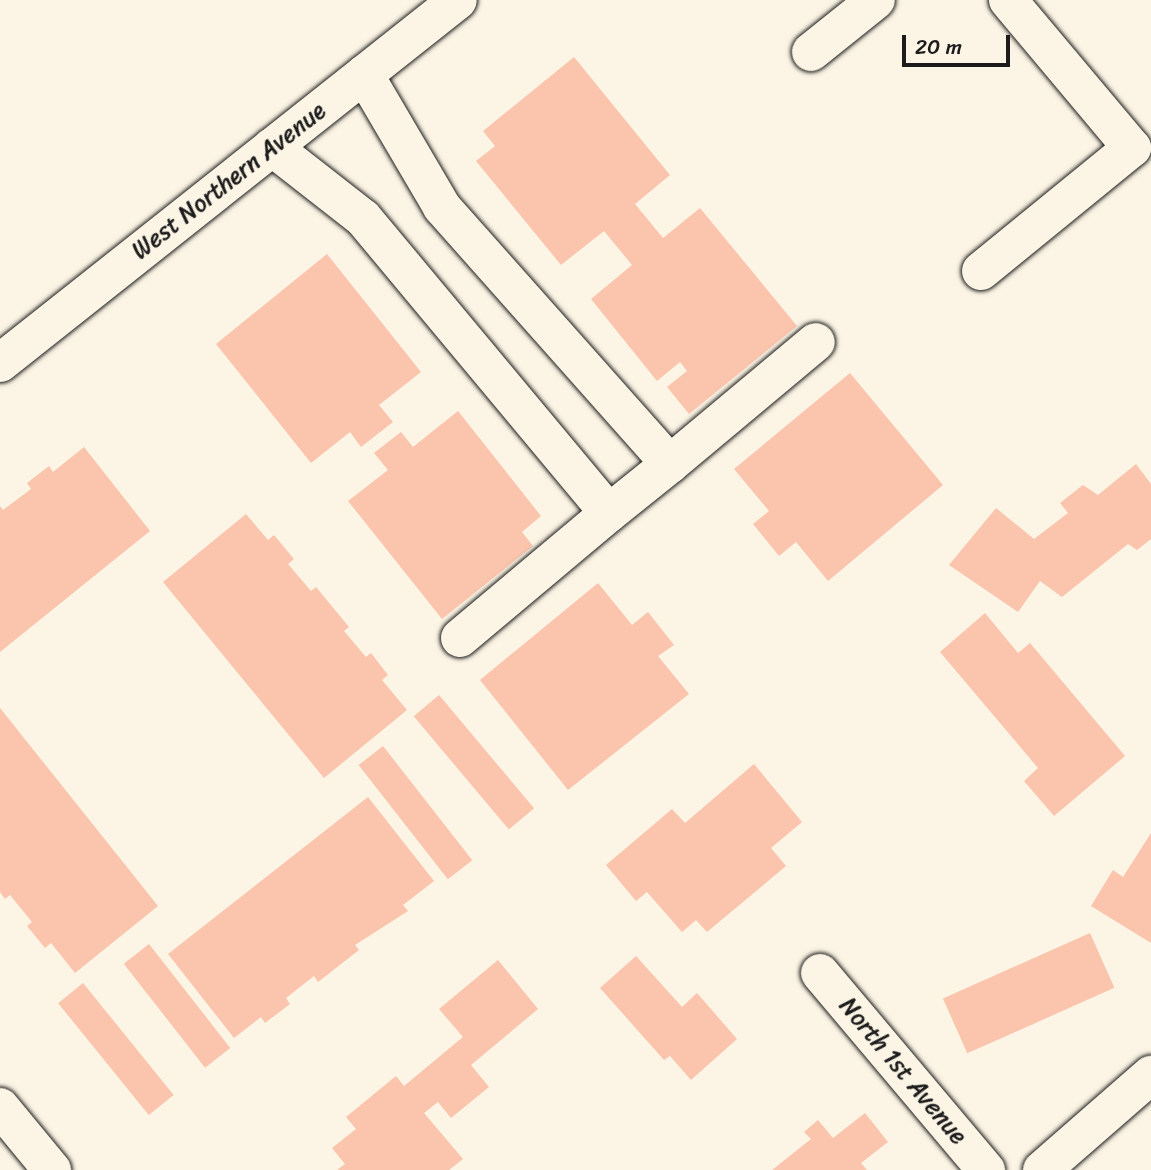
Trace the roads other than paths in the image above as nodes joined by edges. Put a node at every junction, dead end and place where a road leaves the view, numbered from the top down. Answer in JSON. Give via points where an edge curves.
{"nodes":[{"id":1,"x":458,"y":0,"type":"edge"},
{"id":2,"x":876,"y":0,"type":"edge"},
{"id":3,"x":1008,"y":0,"type":"edge"},
{"id":4,"x":811,"y":52,"type":"dead end"},
{"id":5,"x":364,"y":74,"type":"junction"},
{"id":6,"x":1141,"y":139,"type":"edge"},
{"id":7,"x":272,"y":147,"type":"junction"},
{"id":8,"x":981,"y":271,"type":"dead end"},
{"id":9,"x":816,"y":342,"type":"dead end"},
{"id":10,"x":0,"y":363,"type":"edge"},
{"id":11,"x":670,"y":464,"type":"junction"},
{"id":12,"x":609,"y":513,"type":"junction"},
{"id":13,"x":460,"y":638,"type":"dead end"},
{"id":14,"x":820,"y":973,"type":"dead end"},
{"id":15,"x":1151,"y":1075,"type":"edge"},
{"id":16,"x":0,"y":1107,"type":"edge"},
{"id":17,"x":52,"y":1170,"type":"edge"},
{"id":18,"x":986,"y":1170,"type":"edge"},
{"id":19,"x":1042,"y":1170,"type":"edge"}],
"edges":[{"from":1,"to":5,"type":"main road","name":"West Northern Avenue"},
{"from":2,"to":4,"type":"main road"},
{"from":3,"to":6,"type":"main road"},
{"from":5,"to":7,"type":"main road","name":"West Northern Avenue"},
{"from":5,"to":11,"type":"main road","via":[[442,207]]},
{"from":6,"to":8,"type":"main road"},
{"from":7,"to":10,"type":"main road","name":"West Northern Avenue"},
{"from":7,"to":12,"type":"main road","via":[[363,218]]},
{"from":9,"to":11,"type":"main road"},
{"from":11,"to":12,"type":"main road"},
{"from":12,"to":13,"type":"main road"},
{"from":14,"to":18,"type":"main road","name":"North 1st Avenue"},
{"from":15,"to":19,"type":"main road"},
{"from":16,"to":17,"type":"main road"}]}
